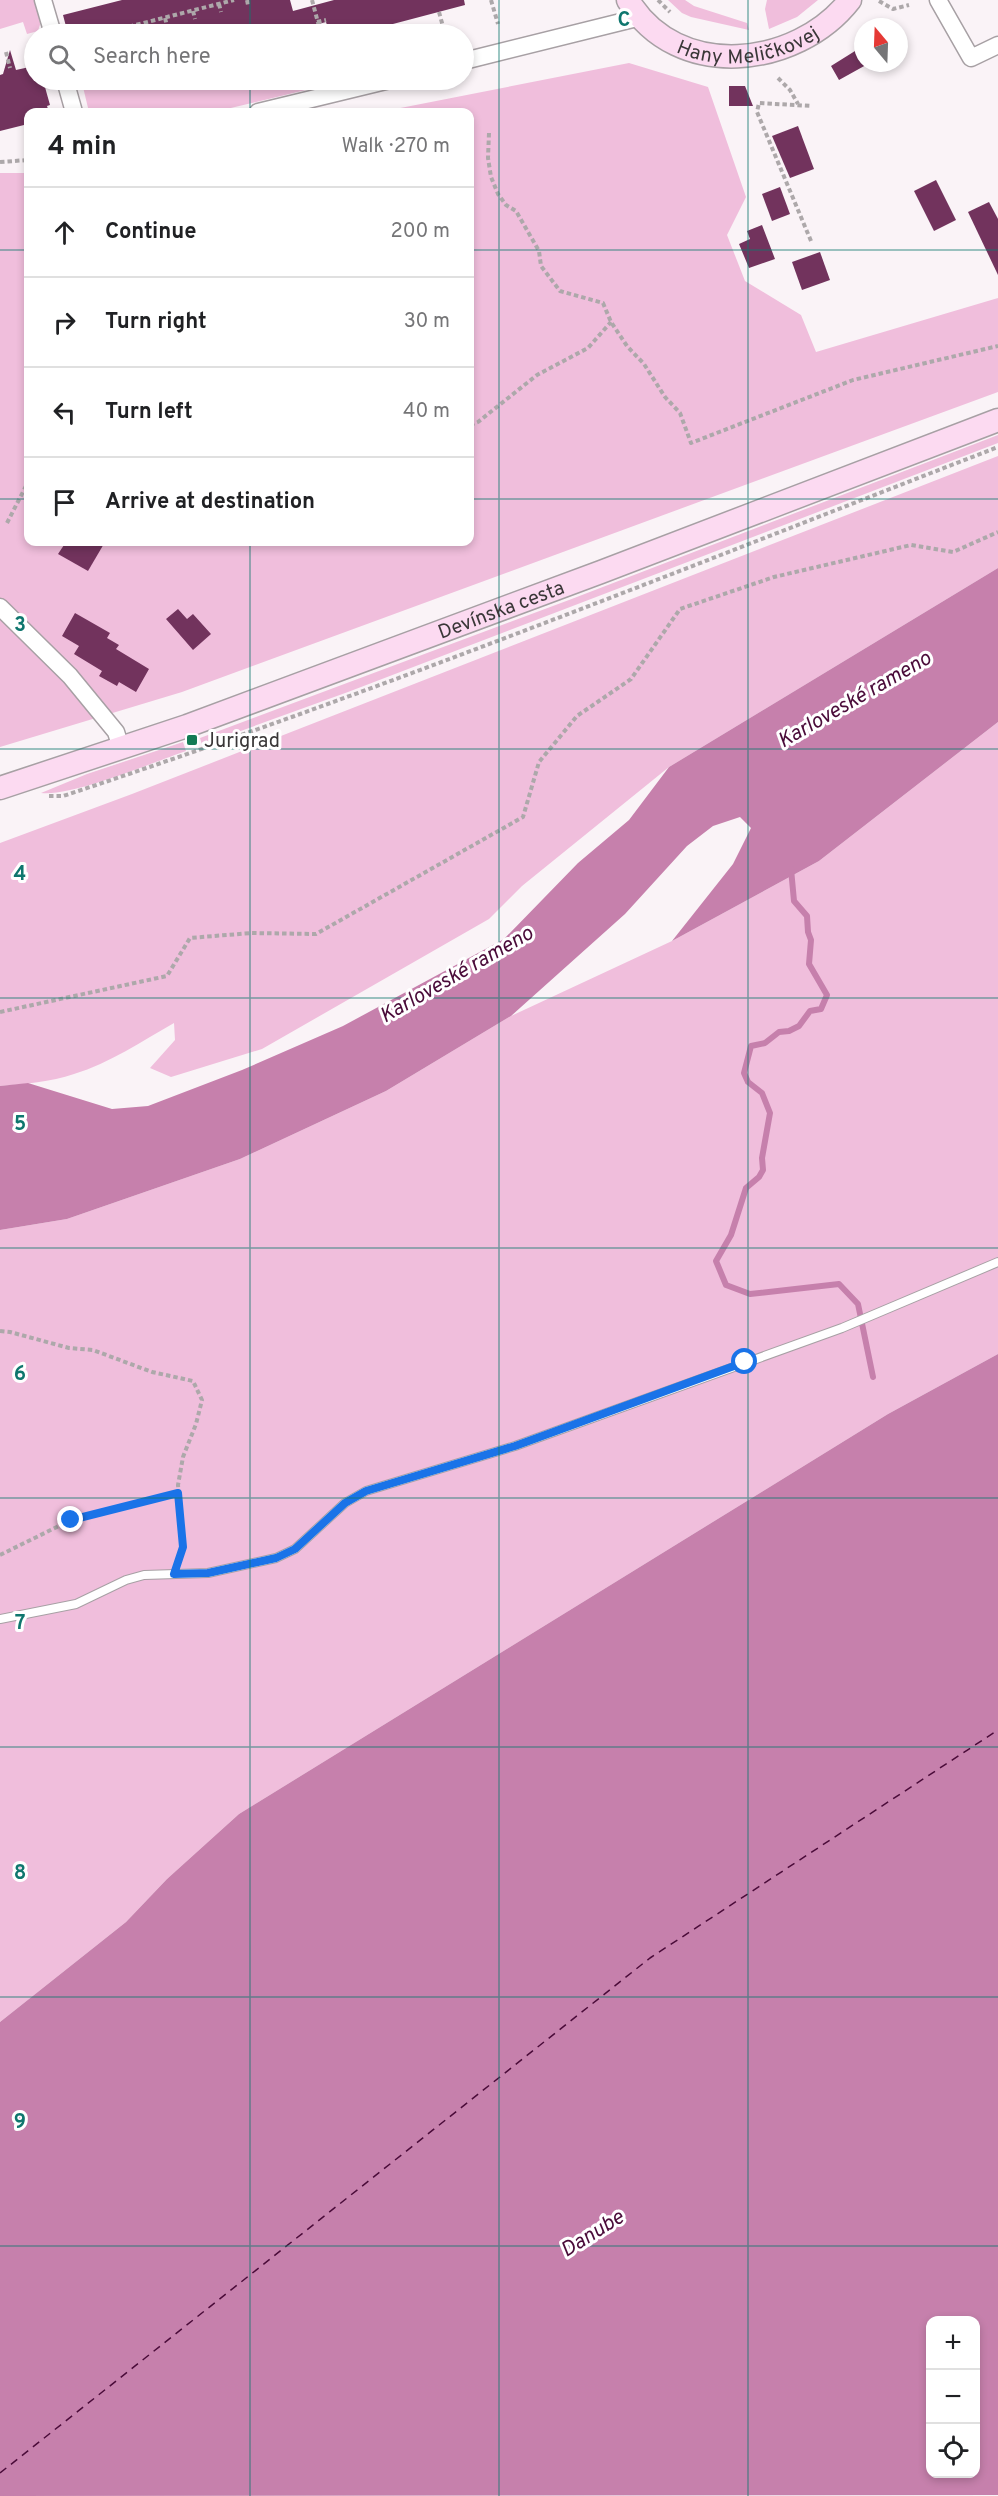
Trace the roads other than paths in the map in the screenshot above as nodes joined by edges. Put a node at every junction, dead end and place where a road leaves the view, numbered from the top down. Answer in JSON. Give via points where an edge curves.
{"nodes":[{"id":1,"x":43,"y":0,"type":"edge"},
{"id":2,"x":850,"y":0,"type":"edge"},
{"id":3,"x":938,"y":0,"type":"edge"},
{"id":4,"x":634,"y":8,"type":"edge"},
{"id":5,"x":50,"y":24,"type":"edge"},
{"id":6,"x":998,"y":45,"type":"edge"},
{"id":7,"x":474,"y":58,"type":"edge"},
{"id":8,"x":68,"y":90,"type":"edge"},
{"id":9,"x":349,"y":90,"type":"edge"},
{"id":10,"x":73,"y":108,"type":"edge"},
{"id":11,"x":274,"y":108,"type":"edge"},
{"id":12,"x":998,"y":420,"type":"edge"},
{"id":13,"x":0,"y":607,"type":"edge"},
{"id":14,"x":121,"y":748,"type":"junction"},
{"id":15,"x":0,"y":788,"type":"edge"},
{"id":16,"x":998,"y":1262,"type":"edge"},
{"id":17,"x":0,"y":1619,"type":"edge"}],
"edges":[{"from":1,"to":5,"type":"street"},
{"from":2,"to":4,"type":"street","name":"Hany Meličkovej","via":[[823,28],[807,38],[752,56],[712,54],[686,47],[663,35]]},
{"from":3,"to":6,"type":"street","via":[[971,58]]},
{"from":4,"to":7,"type":"street","name":"Hany Meličkovej"},
{"from":8,"to":10,"type":"street"},
{"from":9,"to":11,"type":"street"},
{"from":12,"to":14,"type":"street","name":"Devínska cesta","via":[[601,572]]},
{"from":13,"to":14,"type":"street","via":[[70,676],[116,732]]},
{"from":14,"to":15,"type":"street","name":"Devínska cesta"},
{"from":16,"to":17,"type":"lane","via":[[842,1328],[515,1446],[366,1491],[345,1503],[295,1549],[276,1558],[208,1573],[144,1575],[76,1604]]}]}
